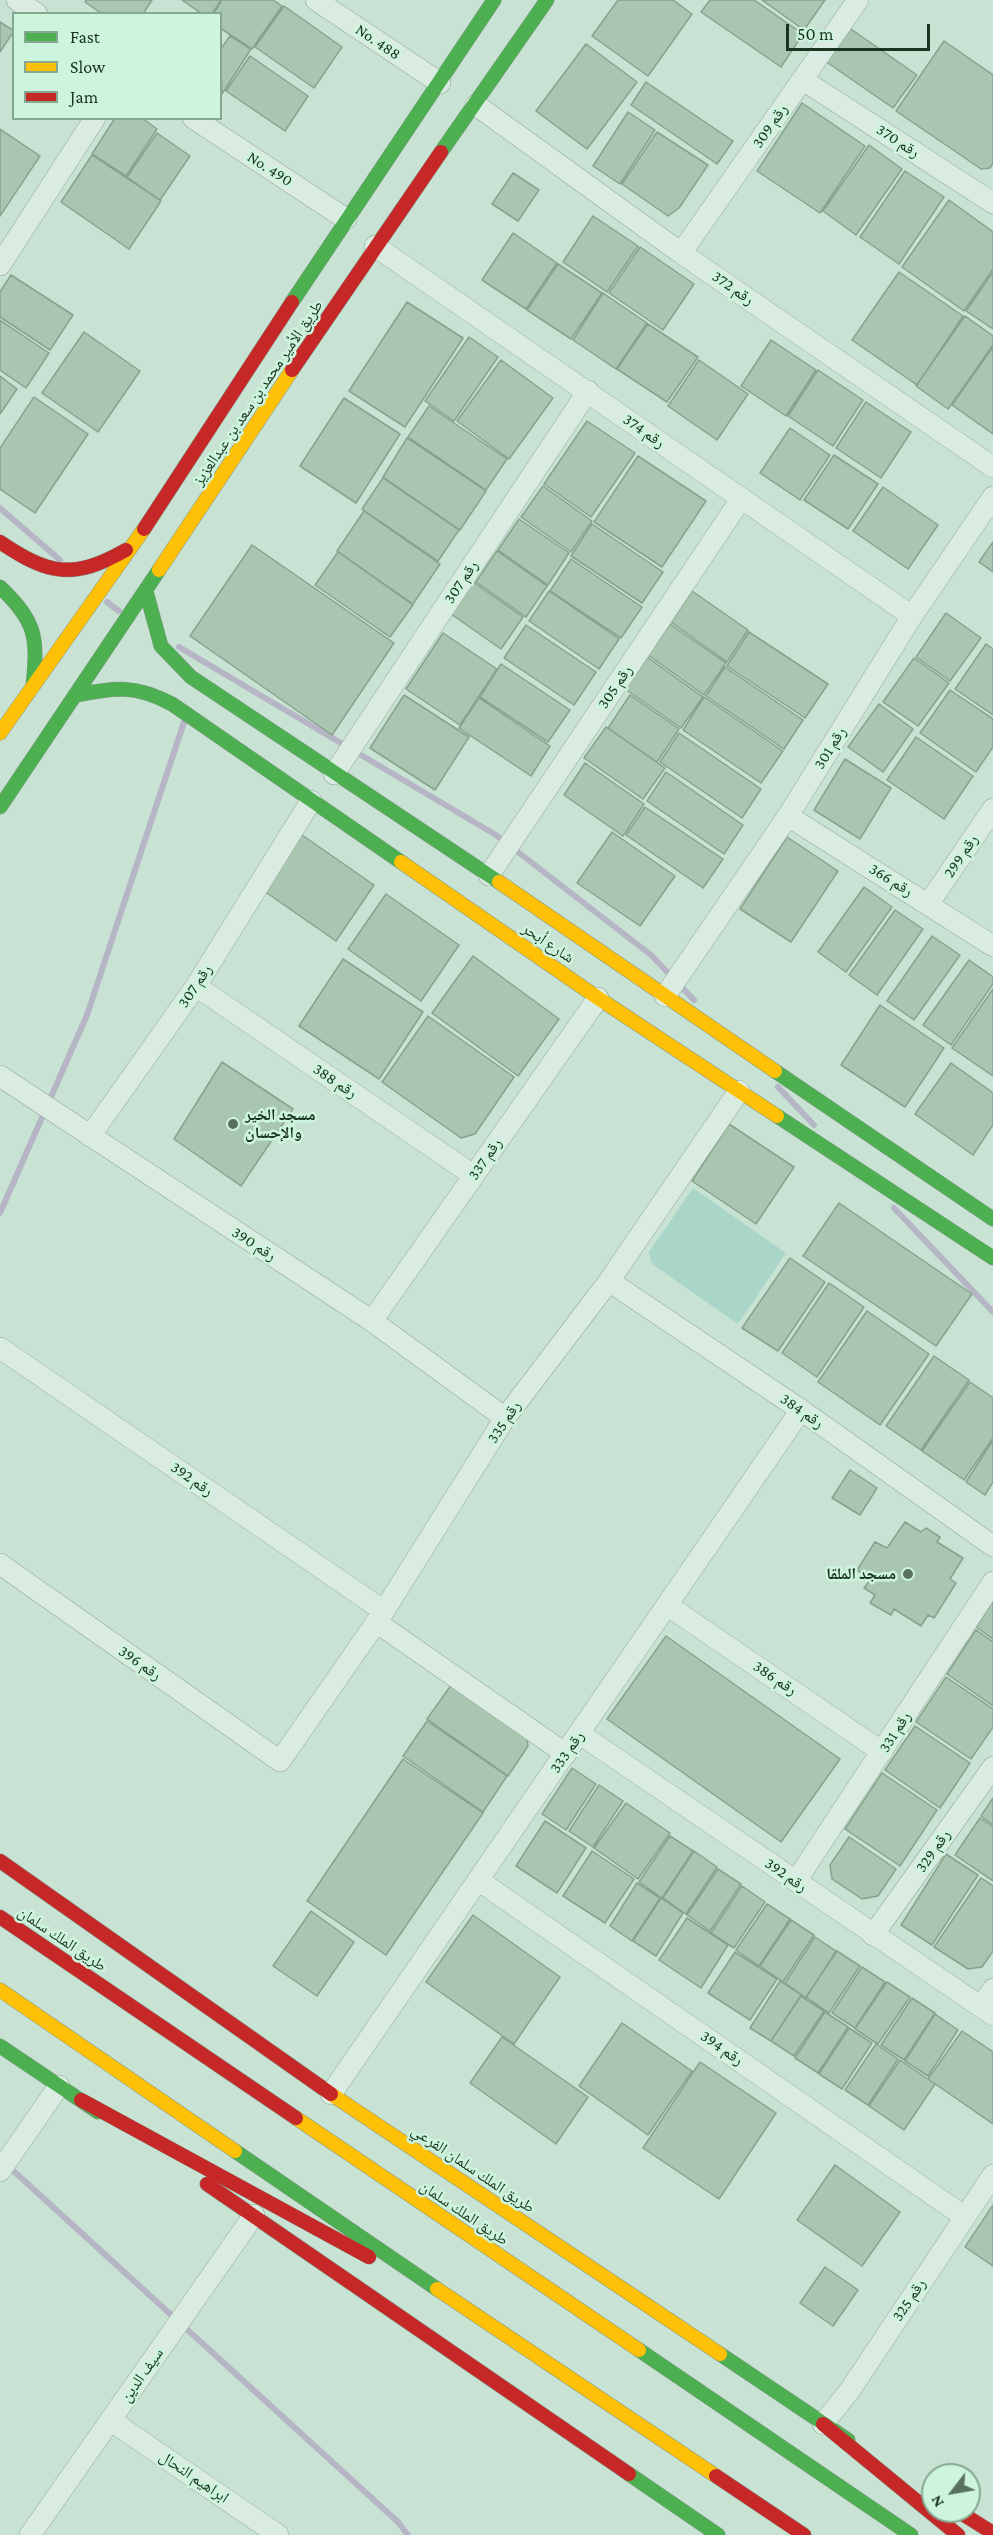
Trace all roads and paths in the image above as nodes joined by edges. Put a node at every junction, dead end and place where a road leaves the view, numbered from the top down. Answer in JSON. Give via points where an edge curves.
{"nodes":[{"id":1,"x":17,"y":0,"type":"edge"},
{"id":2,"x":316,"y":0,"type":"edge"},
{"id":3,"x":494,"y":0,"type":"edge"},
{"id":4,"x":547,"y":0,"type":"edge"},
{"id":5,"x":858,"y":0,"type":"edge"},
{"id":6,"x":34,"y":12,"type":"edge"},
{"id":7,"x":803,"y":80,"type":"junction"},
{"id":8,"x":440,"y":83,"type":"junction"},
{"id":9,"x":476,"y":105,"type":"junction"},
{"id":10,"x":94,"y":120,"type":"edge"},
{"id":11,"x":197,"y":120,"type":"edge"},
{"id":12,"x":993,"y":203,"type":"edge"},
{"id":13,"x":346,"y":219,"type":"junction"},
{"id":14,"x":375,"y":246,"type":"junction"},
{"id":15,"x":681,"y":253,"type":"junction"},
{"id":16,"x":0,"y":265,"type":"edge"},
{"id":17,"x":588,"y":391,"type":"junction"},
{"id":18,"x":993,"y":467,"type":"edge"},
{"id":19,"x":993,"y":497,"type":"edge"},
{"id":20,"x":741,"y":499,"type":"junction"},
{"id":21,"x":1,"y":542,"type":"edge"},
{"id":22,"x":133,"y":545,"type":"junction"},
{"id":23,"x":4,"y":570,"type":"edge"},
{"id":24,"x":0,"y":587,"type":"edge"},
{"id":25,"x":146,"y":591,"type":"junction"},
{"id":26,"x":912,"y":616,"type":"junction"},
{"id":27,"x":33,"y":686,"type":"junction"},
{"id":28,"x":182,"y":691,"type":"junction"},
{"id":29,"x":77,"y":695,"type":"junction"},
{"id":30,"x":0,"y":733,"type":"edge"},
{"id":31,"x":334,"y":774,"type":"junction"},
{"id":32,"x":311,"y":801,"type":"junction"},
{"id":33,"x":0,"y":807,"type":"edge"},
{"id":34,"x":993,"y":809,"type":"edge"},
{"id":35,"x":788,"y":816,"type":"junction"},
{"id":36,"x":489,"y":875,"type":"junction"},
{"id":37,"x":929,"y":903,"type":"junction"},
{"id":38,"x":993,"y":946,"type":"edge"},
{"id":39,"x":196,"y":986,"type":"junction"},
{"id":40,"x":665,"y":996,"type":"junction"},
{"id":41,"x":598,"y":998,"type":"junction"},
{"id":42,"x":0,"y":1076,"type":"edge"},
{"id":43,"x":739,"y":1091,"type":"junction"},
{"id":44,"x":90,"y":1136,"type":"junction"},
{"id":45,"x":473,"y":1175,"type":"junction"},
{"id":46,"x":993,"y":1219,"type":"edge"},
{"id":47,"x":993,"y":1229,"type":"edge"},
{"id":48,"x":989,"y":1255,"type":"edge"},
{"id":49,"x":609,"y":1281,"type":"junction"},
{"id":50,"x":372,"y":1321,"type":"junction"},
{"id":51,"x":0,"y":1347,"type":"edge"},
{"id":52,"x":801,"y":1410,"type":"junction"},
{"id":53,"x":505,"y":1418,"type":"junction"},
{"id":54,"x":993,"y":1546,"type":"edge"},
{"id":55,"x":0,"y":1564,"type":"edge"},
{"id":56,"x":993,"y":1582,"type":"edge"},
{"id":57,"x":667,"y":1605,"type":"junction"},
{"id":58,"x":380,"y":1617,"type":"junction"},
{"id":59,"x":580,"y":1734,"type":"junction"},
{"id":60,"x":882,"y":1752,"type":"junction"},
{"id":61,"x":566,"y":1754,"type":"junction"},
{"id":62,"x":280,"y":1761,"type":"joint"},
{"id":63,"x":993,"y":1767,"type":"edge"},
{"id":64,"x":0,"y":1862,"type":"edge"},
{"id":65,"x":478,"y":1880,"type":"junction"},
{"id":66,"x":796,"y":1881,"type":"junction"},
{"id":67,"x":0,"y":1917,"type":"edge"},
{"id":68,"x":873,"y":1935,"type":"junction"},
{"id":69,"x":0,"y":1990,"type":"edge"},
{"id":70,"x":989,"y":2003,"type":"edge"},
{"id":71,"x":0,"y":2046,"type":"edge"},
{"id":72,"x":58,"y":2086,"type":"junction"},
{"id":73,"x":331,"y":2094,"type":"junction"},
{"id":74,"x":81,"y":2100,"type":"junction"},
{"id":75,"x":0,"y":2171,"type":"edge"},
{"id":76,"x":993,"y":2175,"type":"edge"},
{"id":77,"x":254,"y":2215,"type":"junction"},
{"id":78,"x":965,"y":2217,"type":"junction"},
{"id":79,"x":473,"y":2314,"type":"junction"},
{"id":80,"x":111,"y":2420,"type":"junction"},
{"id":81,"x":823,"y":2424,"type":"junction"},
{"id":82,"x":921,"y":2487,"type":"edge"},
{"id":83,"x":976,"y":2523,"type":"edge"},
{"id":84,"x":993,"y":2534,"type":"edge"},
{"id":85,"x":30,"y":2535,"type":"edge"},
{"id":86,"x":278,"y":2535,"type":"edge"},
{"id":87,"x":718,"y":2535,"type":"edge"},
{"id":88,"x":804,"y":2535,"type":"edge"},
{"id":89,"x":911,"y":2535,"type":"edge"},
{"id":90,"x":958,"y":2535,"type":"edge"}],
"edges":[{"from":1,"to":6,"type":"street"},
{"from":2,"to":8,"type":"street","name":"No. 488"},
{"from":3,"to":8,"type":"main road","name":"طريق الأمير محمد بن سعد بن عبدالعزيز"},
{"from":4,"to":9,"type":"main road","name":"طريق الأمير محمد بن سعد بن عبدالعزيز"},
{"from":5,"to":7,"type":"street","name":"رقم 309"},
{"from":7,"to":12,"type":"street","name":"رقم 370"},
{"from":7,"to":15,"type":"street","name":"رقم 309"},
{"from":8,"to":13,"type":"main road","name":"طريق الأمير محمد بن سعد بن عبدالعزيز"},
{"from":9,"to":14,"type":"main road","name":"طريق الأمير محمد بن سعد بن عبدالعزيز"},
{"from":9,"to":15,"type":"street","name":"رقم 372"},
{"from":10,"to":16,"type":"street"},
{"from":11,"to":13,"type":"street","name":"No. 490"},
{"from":13,"to":22,"type":"main road","name":"طريق الأمير محمد بن سعد بن عبدالعزيز"},
{"from":14,"to":17,"type":"street","name":"رقم 374"},
{"from":14,"to":25,"type":"main road","name":"طريق الأمير محمد بن سعد بن عبدالعزيز"},
{"from":15,"to":18,"type":"street","name":"رقم 372"},
{"from":17,"to":20,"type":"street","name":"رقم 374"},
{"from":17,"to":31,"type":"street","name":"رقم 307"},
{"from":19,"to":26,"type":"street","name":"رقم 301"},
{"from":20,"to":26,"type":"street","name":"رقم 374"},
{"from":20,"to":36,"type":"street","name":"رقم 305"},
{"from":21,"to":22,"type":"main road","via":[[28,562],[74,573],[101,565]]},
{"from":21,"to":23,"type":"main road","via":[[7,553]]},
{"from":22,"to":27,"type":"main road","name":"طريق الأمير محمد بن سعد بن عبدالعزيز"},
{"from":24,"to":27,"type":"main road","via":[[29,616],[33,626]]},
{"from":25,"to":28,"type":"main road","name":"شارع أبحر","via":[[161,646]]},
{"from":25,"to":29,"type":"main road","name":"طريق الأمير محمد بن سعد بن عبدالعزيز"},
{"from":26,"to":35,"type":"street","name":"رقم 301"},
{"from":27,"to":30,"type":"main road","name":"طريق الأمير محمد بن سعد بن عبدالعزيز"},
{"from":28,"to":29,"type":"main road","name":"شارع أبحر","via":[[114,688]]},
{"from":28,"to":31,"type":"main road","name":"شارع أبحر"},
{"from":28,"to":32,"type":"main road","name":"شارع أبحر"},
{"from":29,"to":33,"type":"main road","name":"طريق الأمير محمد بن سعد بن عبدالعزيز"},
{"from":31,"to":36,"type":"main road","name":"شارع أبحر"},
{"from":32,"to":39,"type":"street","name":"رقم 307"},
{"from":32,"to":41,"type":"main road","name":"شارع أبحر"},
{"from":34,"to":37,"type":"street","name":"رقم 299"},
{"from":35,"to":37,"type":"street","name":"رقم 366"},
{"from":35,"to":40,"type":"street","name":"رقم 301"},
{"from":36,"to":40,"type":"main road","name":"شارع أبحر"},
{"from":37,"to":38,"type":"street","name":"رقم 366"},
{"from":39,"to":44,"type":"street","name":"رقم 307"},
{"from":39,"to":45,"type":"street","name":"رقم 388"},
{"from":40,"to":46,"type":"main road","name":"شارع أبحر"},
{"from":41,"to":43,"type":"main road","name":"شارع أبحر"},
{"from":41,"to":45,"type":"street","name":"رقم 337"},
{"from":42,"to":44,"type":"street","name":"رقم 390"},
{"from":43,"to":48,"type":"main road","name":"شارع أبحر"},
{"from":43,"to":49,"type":"street","name":"رقم 335"},
{"from":44,"to":50,"type":"street","name":"رقم 390"},
{"from":45,"to":50,"type":"street","name":"رقم 337"},
{"from":47,"to":48,"type":"main road"},
{"from":49,"to":52,"type":"street","name":"رقم 384"},
{"from":49,"to":53,"type":"street","name":"رقم 335"},
{"from":50,"to":53,"type":"street","name":"رقم 390"},
{"from":51,"to":58,"type":"street","name":"رقم 392"},
{"from":52,"to":54,"type":"street","name":"رقم 384"},
{"from":52,"to":57,"type":"street","name":"رقم 333"},
{"from":53,"to":58,"type":"street","name":"رقم 335"},
{"from":55,"to":62,"type":"street","name":"رقم 396"},
{"from":56,"to":60,"type":"street","name":"رقم 331"},
{"from":57,"to":59,"type":"street","name":"رقم 333"},
{"from":57,"to":60,"type":"street","name":"رقم 386"},
{"from":58,"to":61,"type":"street","name":"رقم 392"},
{"from":58,"to":62,"type":"street","name":"رقم 335"},
{"from":59,"to":61,"type":"street","name":"رقم 333"},
{"from":59,"to":66,"type":"street","name":"رقم 392"},
{"from":60,"to":66,"type":"street","name":"رقم 331"},
{"from":61,"to":65,"type":"street","name":"رقم 333"},
{"from":63,"to":68,"type":"street","name":"رقم 329"},
{"from":64,"to":73,"type":"main road","name":"طريق الملك سلمان الفرعي"},
{"from":65,"to":73,"type":"street","name":"رقم 333"},
{"from":65,"to":78,"type":"street","name":"رقم 394"},
{"from":66,"to":68,"type":"street","name":"رقم 392"},
{"from":67,"to":89,"type":"main road","name":"طريق الملك سلمان"},
{"from":68,"to":70,"type":"street","name":"رقم 392"},
{"from":69,"to":79,"type":"main road"},
{"from":71,"to":72,"type":"main road"},
{"from":72,"to":74,"type":"main road"},
{"from":72,"to":75,"type":"street"},
{"from":73,"to":81,"type":"main road","name":"طريق الملك سلمان الفرعي"},
{"from":74,"to":77,"type":"main road"},
{"from":74,"to":79,"type":"main road"},
{"from":76,"to":78,"type":"street","name":"رقم 325"},
{"from":77,"to":80,"type":"street","name":"سيف الدين"},
{"from":77,"to":87,"type":"main road"},
{"from":78,"to":81,"type":"street","name":"رقم 325","via":[[850,2390]]},
{"from":79,"to":88,"type":"main road"},
{"from":80,"to":85,"type":"street","name":"سيف الدين"},
{"from":80,"to":86,"type":"street","name":"ابراهيم النحال"},
{"from":81,"to":82,"type":"main road","name":"طريق الملك سلمان الفرعي"},
{"from":81,"to":90,"type":"main road"},
{"from":83,"to":84,"type":"main road"}]}
